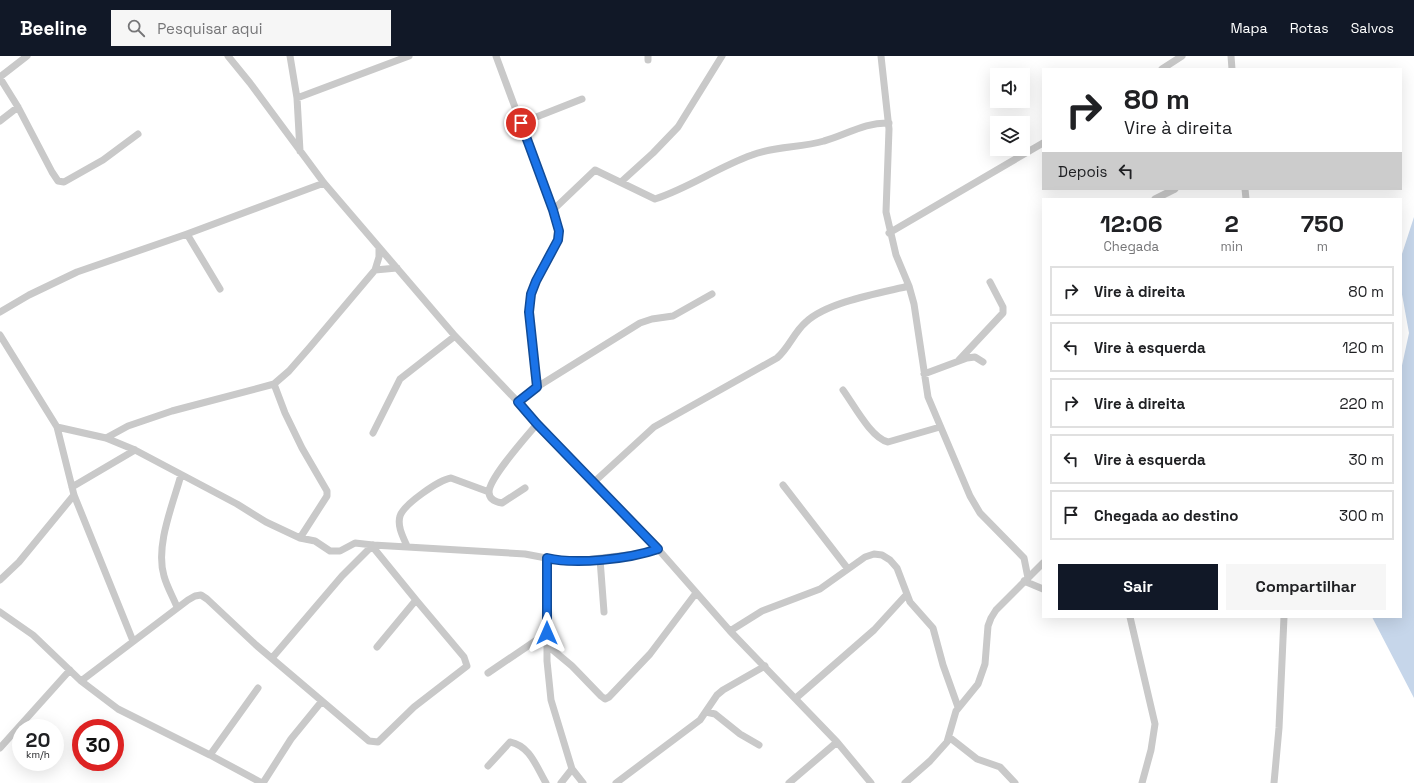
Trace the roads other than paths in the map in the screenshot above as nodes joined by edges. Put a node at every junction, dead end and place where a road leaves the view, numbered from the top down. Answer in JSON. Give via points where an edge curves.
{"nodes":[{"id":1,"x":27,"y":56,"type":"edge"},
{"id":2,"x":228,"y":56,"type":"edge"},
{"id":3,"x":290,"y":56,"type":"edge"},
{"id":4,"x":409,"y":56,"type":"edge"},
{"id":5,"x":496,"y":56,"type":"edge"},
{"id":6,"x":722,"y":56,"type":"edge"},
{"id":7,"x":881,"y":56,"type":"edge"},
{"id":8,"x":1182,"y":56,"type":"edge"},
{"id":9,"x":1231,"y":56,"type":"edge"},
{"id":10,"x":1164,"y":68,"type":"edge"},
{"id":11,"x":1232,"y":68,"type":"edge"},
{"id":12,"x":0,"y":77,"type":"edge"},
{"id":13,"x":297,"y":98,"type":"junction"},
{"id":14,"x":582,"y":99,"type":"dead end"},
{"id":15,"x":18,"y":106,"type":"junction"},
{"id":16,"x":0,"y":121,"type":"edge"},
{"id":17,"x":521,"y":123,"type":"junction"},
{"id":18,"x":889,"y":123,"type":"junction"},
{"id":19,"x":138,"y":134,"type":"dead end"},
{"id":20,"x":1042,"y":143,"type":"edge"},
{"id":21,"x":300,"y":151,"type":"junction"},
{"id":22,"x":621,"y":182,"type":"junction"},
{"id":23,"x":324,"y":183,"type":"junction"},
{"id":24,"x":1173,"y":190,"type":"edge"},
{"id":25,"x":1157,"y":198,"type":"edge"},
{"id":26,"x":553,"y":210,"type":"junction"},
{"id":27,"x":889,"y":233,"type":"junction"},
{"id":28,"x":187,"y":234,"type":"junction"},
{"id":29,"x":378,"y":248,"type":"junction"},
{"id":30,"x":397,"y":268,"type":"junction"},
{"id":31,"x":375,"y":270,"type":"junction"},
{"id":32,"x":990,"y":282,"type":"dead end"},
{"id":33,"x":909,"y":286,"type":"junction"},
{"id":34,"x":220,"y":289,"type":"dead end"},
{"id":35,"x":712,"y":294,"type":"dead end"},
{"id":36,"x":0,"y":312,"type":"edge"},
{"id":37,"x":0,"y":335,"type":"edge"},
{"id":38,"x":455,"y":336,"type":"junction"},
{"id":39,"x":959,"y":360,"type":"junction"},
{"id":40,"x":983,"y":362,"type":"dead end"},
{"id":41,"x":924,"y":374,"type":"junction"},
{"id":42,"x":274,"y":384,"type":"junction"},
{"id":43,"x":537,"y":387,"type":"junction"},
{"id":44,"x":843,"y":390,"type":"dead end"},
{"id":45,"x":518,"y":402,"type":"junction"},
{"id":46,"x":537,"y":424,"type":"junction"},
{"id":47,"x":57,"y":427,"type":"junction"},
{"id":48,"x":940,"y":427,"type":"junction"},
{"id":49,"x":373,"y":433,"type":"dead end"},
{"id":50,"x":106,"y":438,"type":"junction"},
{"id":51,"x":135,"y":450,"type":"junction"},
{"id":52,"x":181,"y":475,"type":"junction"},
{"id":53,"x":593,"y":483,"type":"junction"},
{"id":54,"x":783,"y":485,"type":"dead end"},
{"id":55,"x":72,"y":487,"type":"junction"},
{"id":56,"x":525,"y":488,"type":"dead end"},
{"id":57,"x":489,"y":492,"type":"junction"},
{"id":58,"x":74,"y":495,"type":"junction"},
{"id":59,"x":300,"y":538,"type":"junction"},
{"id":60,"x":372,"y":546,"type":"junction"},
{"id":61,"x":407,"y":546,"type":"junction"},
{"id":62,"x":658,"y":549,"type":"junction"},
{"id":63,"x":547,"y":558,"type":"junction"},
{"id":64,"x":600,"y":559,"type":"junction"},
{"id":65,"x":1042,"y":564,"type":"edge"},
{"id":66,"x":848,"y":569,"type":"junction"},
{"id":67,"x":1026,"y":579,"type":"junction"},
{"id":68,"x":0,"y":580,"type":"edge"},
{"id":69,"x":1042,"y":588,"type":"edge"},
{"id":70,"x":696,"y":592,"type":"junction"},
{"id":71,"x":906,"y":595,"type":"junction"},
{"id":72,"x":416,"y":600,"type":"junction"},
{"id":73,"x":177,"y":607,"type":"junction"},
{"id":74,"x":0,"y":612,"type":"edge"},
{"id":75,"x":604,"y":612,"type":"dead end"},
{"id":76,"x":1130,"y":618,"type":"edge"},
{"id":77,"x":1284,"y":618,"type":"edge"},
{"id":78,"x":730,"y":631,"type":"junction"},
{"id":79,"x":547,"y":633,"type":"junction"},
{"id":80,"x":133,"y":641,"type":"junction"},
{"id":81,"x":548,"y":646,"type":"junction"},
{"id":82,"x":377,"y":647,"type":"dead end"},
{"id":83,"x":272,"y":658,"type":"junction"},
{"id":84,"x":765,"y":666,"type":"junction"},
{"id":85,"x":70,"y":670,"type":"junction"},
{"id":86,"x":488,"y":673,"type":"dead end"},
{"id":87,"x":81,"y":681,"type":"junction"},
{"id":88,"x":258,"y":688,"type":"dead end"},
{"id":89,"x":796,"y":698,"type":"junction"},
{"id":90,"x":322,"y":701,"type":"junction"},
{"id":91,"x":958,"y":707,"type":"junction"},
{"id":92,"x":706,"y":712,"type":"junction"},
{"id":93,"x":949,"y":737,"type":"junction"},
{"id":94,"x":837,"y":742,"type":"junction"},
{"id":95,"x":759,"y":744,"type":"dead end"},
{"id":96,"x":0,"y":748,"type":"edge"},
{"id":97,"x":210,"y":755,"type":"junction"},
{"id":98,"x":488,"y":766,"type":"dead end"},
{"id":99,"x":572,"y":769,"type":"junction"},
{"id":100,"x":262,"y":783,"type":"edge"},
{"id":101,"x":546,"y":783,"type":"edge"},
{"id":102,"x":562,"y":783,"type":"edge"},
{"id":103,"x":583,"y":783,"type":"edge"},
{"id":104,"x":616,"y":783,"type":"edge"},
{"id":105,"x":789,"y":783,"type":"edge"},
{"id":106,"x":872,"y":783,"type":"edge"},
{"id":107,"x":905,"y":783,"type":"edge"},
{"id":108,"x":1015,"y":783,"type":"edge"},
{"id":109,"x":1142,"y":783,"type":"edge"},
{"id":110,"x":1274,"y":783,"type":"edge"}],
"edges":[{"from":1,"to":12,"type":"street"},
{"from":2,"to":21,"type":"street"},
{"from":3,"to":13,"type":"street"},
{"from":4,"to":13,"type":"street"},
{"from":5,"to":17,"type":"street"},
{"from":6,"to":22,"type":"street","via":[[678,127]]},
{"from":7,"to":18,"type":"street"},
{"from":8,"to":10,"type":"street"},
{"from":9,"to":11,"type":"street"},
{"from":12,"to":15,"type":"street"},
{"from":13,"to":21,"type":"street"},
{"from":14,"to":17,"type":"street"},
{"from":15,"to":16,"type":"street"},
{"from":15,"to":19,"type":"street","via":[[58,181],[64,182],[103,160]]},
{"from":17,"to":26,"type":"street"},
{"from":18,"to":22,"type":"street","via":[[870,124],[810,146],[753,154],[655,199]]},
{"from":18,"to":27,"type":"street","via":[[886,212]]},
{"from":20,"to":27,"type":"street"},
{"from":21,"to":23,"type":"street"},
{"from":22,"to":26,"type":"street","via":[[595,170]]},
{"from":23,"to":28,"type":"street"},
{"from":23,"to":29,"type":"street"},
{"from":24,"to":25,"type":"street"},
{"from":26,"to":43,"type":"street","via":[[559,231],[558,240],[536,281],[531,294],[529,312]]},
{"from":27,"to":33,"type":"street"},
{"from":28,"to":34,"type":"street"},
{"from":28,"to":36,"type":"street","via":[[76,272]]},
{"from":29,"to":30,"type":"street"},
{"from":29,"to":31,"type":"street","via":[[379,257]]},
{"from":30,"to":31,"type":"street"},
{"from":30,"to":38,"type":"street"},
{"from":31,"to":42,"type":"street","via":[[305,353]]},
{"from":32,"to":39,"type":"street","via":[[1003,306],[1003,312]]},
{"from":33,"to":41,"type":"street"},
{"from":33,"to":53,"type":"street","via":[[866,296],[813,316],[777,358],[654,426]]},
{"from":35,"to":43,"type":"street","via":[[673,316],[640,323]]},
{"from":37,"to":47,"type":"street"},
{"from":38,"to":45,"type":"street"},
{"from":38,"to":49,"type":"street","via":[[400,379]]},
{"from":39,"to":40,"type":"street","via":[[975,357]]},
{"from":39,"to":41,"type":"street"},
{"from":41,"to":48,"type":"street","via":[[928,397]]},
{"from":42,"to":50,"type":"street","via":[[172,411],[128,426]]},
{"from":42,"to":59,"type":"street","via":[[302,448],[327,492]]},
{"from":43,"to":45,"type":"street"},
{"from":44,"to":48,"type":"street","via":[[874,433],[882,440],[888,442]]},
{"from":45,"to":46,"type":"street"},
{"from":46,"to":53,"type":"street"},
{"from":46,"to":57,"type":"street","via":[[506,462]]},
{"from":47,"to":50,"type":"street"},
{"from":47,"to":55,"type":"street"},
{"from":48,"to":67,"type":"street","via":[[980,513],[1024,558]]},
{"from":50,"to":51,"type":"street"},
{"from":51,"to":52,"type":"street"},
{"from":51,"to":55,"type":"street"},
{"from":52,"to":59,"type":"street"},
{"from":52,"to":73,"type":"street","via":[[163,537],[161,554],[164,576]]},
{"from":53,"to":62,"type":"street"},
{"from":54,"to":66,"type":"street"},
{"from":55,"to":58,"type":"street"},
{"from":56,"to":57,"type":"street","via":[[502,503],[495,502]]},
{"from":57,"to":61,"type":"street","via":[[451,478],[436,485],[406,507],[400,516],[400,528]]},
{"from":58,"to":68,"type":"street","via":[[20,562]]},
{"from":58,"to":80,"type":"street"},
{"from":59,"to":60,"type":"street","via":[[315,541],[334,552],[355,543]]},
{"from":60,"to":61,"type":"street"},
{"from":60,"to":72,"type":"street"},
{"from":60,"to":83,"type":"street","via":[[342,576]]},
{"from":61,"to":63,"type":"street","via":[[525,554]]},
{"from":62,"to":64,"type":"street"},
{"from":62,"to":70,"type":"street"},
{"from":63,"to":64,"type":"street","via":[[567,562]]},
{"from":63,"to":79,"type":"street"},
{"from":64,"to":75,"type":"street"},
{"from":65,"to":67,"type":"street"},
{"from":66,"to":71,"type":"street","via":[[865,556],[882,555],[897,568]]},
{"from":66,"to":78,"type":"street","via":[[820,589],[762,611]]},
{"from":67,"to":69,"type":"street"},
{"from":67,"to":91,"type":"street","via":[[991,618],[985,664],[978,684]]},
{"from":70,"to":78,"type":"street"},
{"from":70,"to":81,"type":"street","via":[[650,654],[605,699]]},
{"from":71,"to":89,"type":"street","via":[[874,630]]},
{"from":71,"to":91,"type":"street","via":[[933,628]]},
{"from":72,"to":82,"type":"street"},
{"from":72,"to":90,"type":"street","via":[[464,657],[465,669],[414,707],[378,742],[369,741]]},
{"from":73,"to":80,"type":"street"},
{"from":73,"to":83,"type":"street","via":[[195,596],[207,598]]},
{"from":74,"to":85,"type":"street","via":[[33,635]]},
{"from":76,"to":109,"type":"street","via":[[1155,724],[1152,750]]},
{"from":77,"to":110,"type":"street"},
{"from":78,"to":84,"type":"street"},
{"from":79,"to":81,"type":"street"},
{"from":79,"to":86,"type":"street"},
{"from":80,"to":87,"type":"street"},
{"from":81,"to":99,"type":"street","via":[[551,700]]},
{"from":83,"to":90,"type":"street"},
{"from":84,"to":89,"type":"street"},
{"from":84,"to":92,"type":"street","via":[[723,690]]},
{"from":85,"to":87,"type":"street"},
{"from":85,"to":96,"type":"street"},
{"from":87,"to":97,"type":"street","via":[[118,709]]},
{"from":88,"to":97,"type":"street"},
{"from":89,"to":94,"type":"street"},
{"from":90,"to":100,"type":"street","via":[[291,738]]},
{"from":91,"to":93,"type":"street"},
{"from":92,"to":95,"type":"street","via":[[715,714],[740,734]]},
{"from":92,"to":104,"type":"street","via":[[700,720]]},
{"from":93,"to":107,"type":"street","via":[[930,761]]},
{"from":93,"to":108,"type":"street","via":[[977,759],[1000,767]]},
{"from":94,"to":105,"type":"street"},
{"from":94,"to":106,"type":"street"},
{"from":97,"to":100,"type":"street"},
{"from":98,"to":101,"type":"street","via":[[510,742],[521,744]]},
{"from":99,"to":102,"type":"street"},
{"from":99,"to":103,"type":"street"}]}
